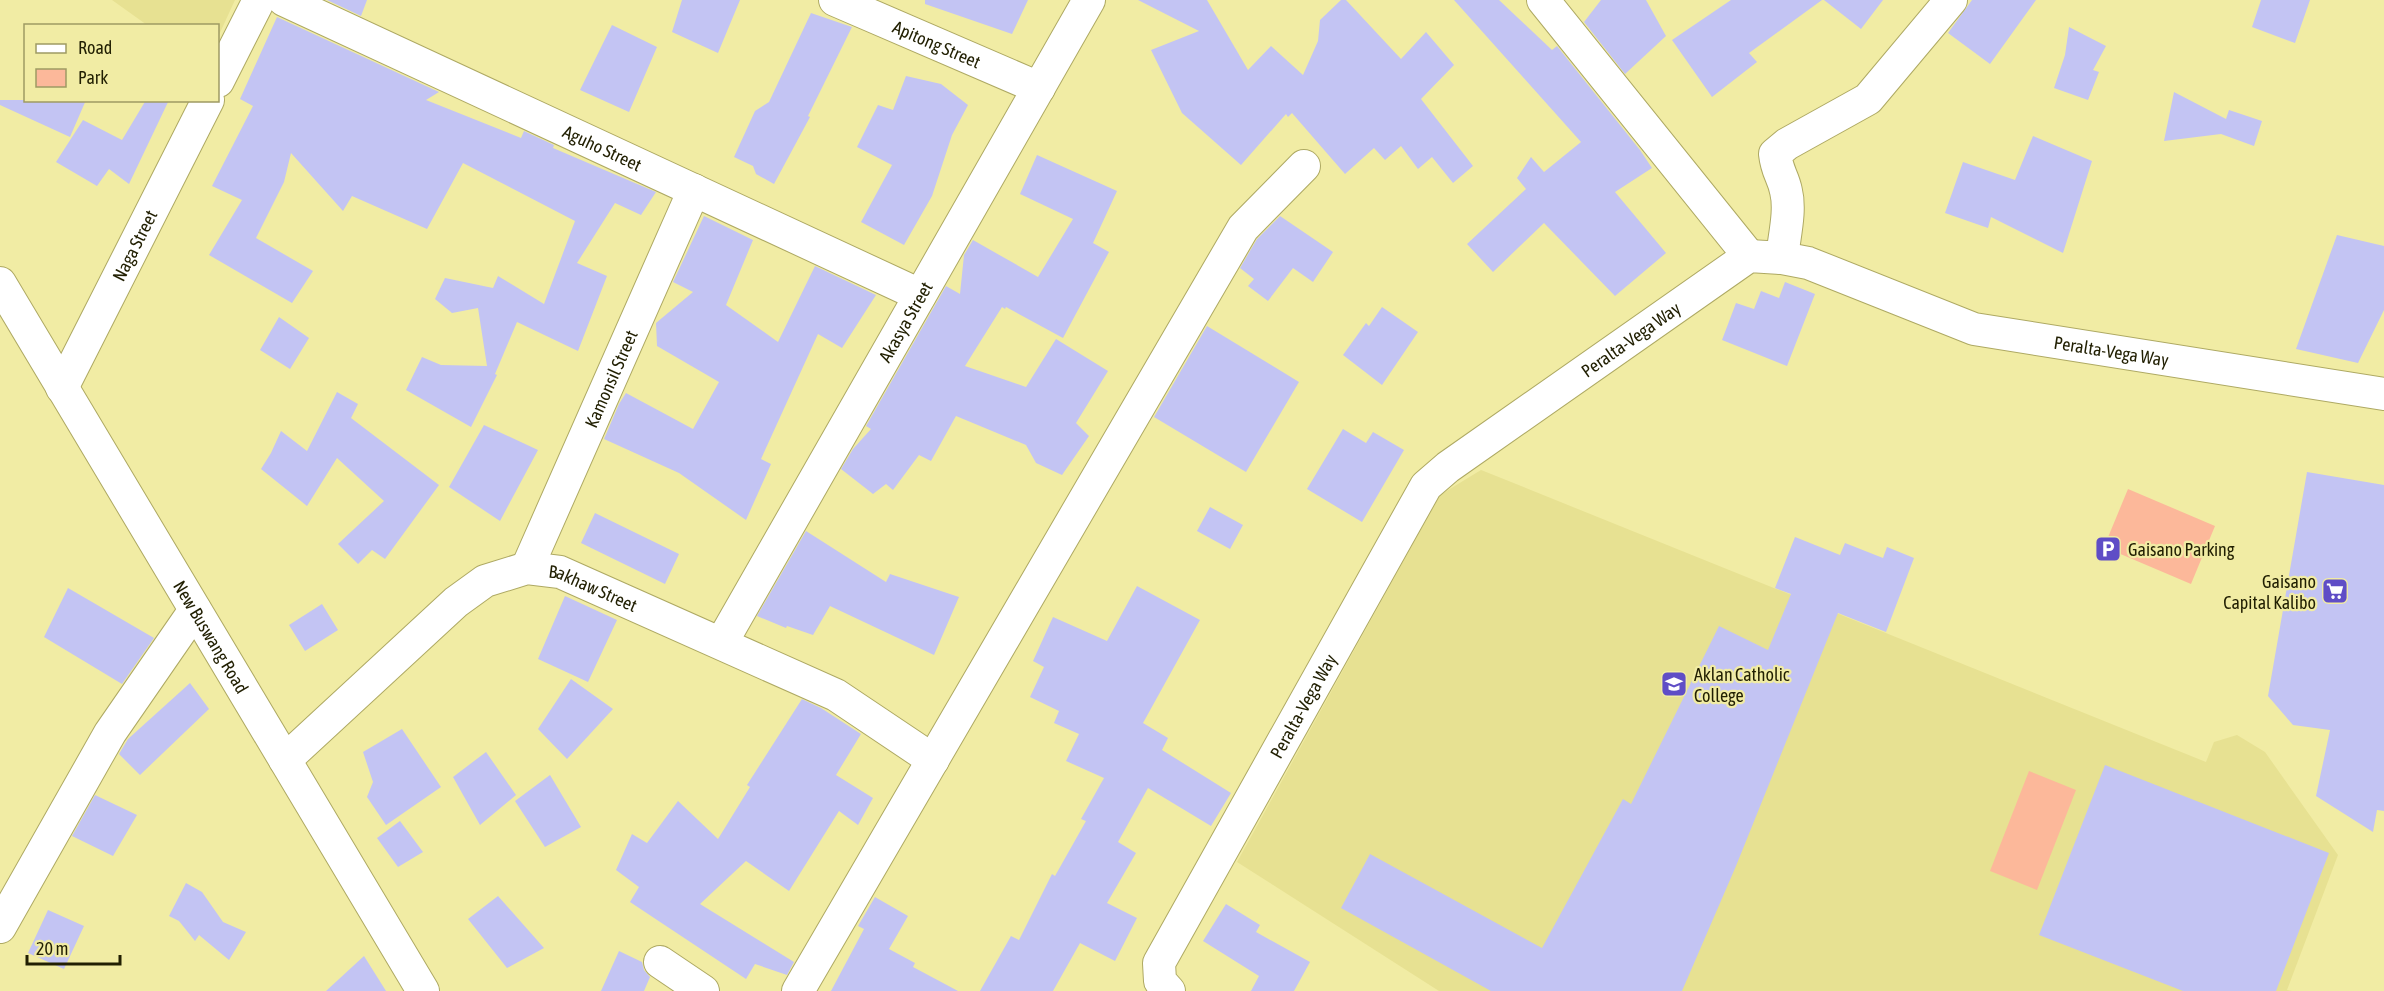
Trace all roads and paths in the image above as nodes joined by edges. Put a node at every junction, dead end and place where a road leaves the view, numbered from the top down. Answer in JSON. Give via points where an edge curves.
{"nodes":[{"id":1,"x":259,"y":0,"type":"edge"},
{"id":2,"x":284,"y":0,"type":"edge"},
{"id":3,"x":835,"y":0,"type":"edge"},
{"id":4,"x":1089,"y":0,"type":"edge"},
{"id":5,"x":1543,"y":0,"type":"edge"},
{"id":6,"x":1952,"y":0,"type":"edge"},
{"id":7,"x":219,"y":79,"type":"edge"},
{"id":8,"x":1039,"y":87,"type":"junction"},
{"id":9,"x":207,"y":102,"type":"edge"},
{"id":10,"x":1304,"y":166,"type":"dead end"},
{"id":11,"x":694,"y":190,"type":"junction"},
{"id":12,"x":1749,"y":256,"type":"junction"},
{"id":13,"x":1782,"y":258,"type":"junction"},
{"id":14,"x":0,"y":284,"type":"edge"},
{"id":15,"x":920,"y":295,"type":"junction"},
{"id":16,"x":62,"y":388,"type":"junction"},
{"id":17,"x":2384,"y":394,"type":"edge"},
{"id":18,"x":526,"y":568,"type":"junction"},
{"id":19,"x":195,"y":610,"type":"junction"},
{"id":20,"x":722,"y":642,"type":"junction"},
{"id":21,"x":285,"y":760,"type":"junction"},
{"id":22,"x":933,"y":760,"type":"junction"},
{"id":23,"x":0,"y":927,"type":"edge"},
{"id":24,"x":660,"y":962,"type":"dead end"},
{"id":25,"x":1164,"y":977,"type":"edge"},
{"id":26,"x":423,"y":991,"type":"edge"},
{"id":27,"x":703,"y":991,"type":"edge"},
{"id":28,"x":798,"y":991,"type":"edge"}],
"edges":[{"from":1,"to":7,"type":"street"},
{"from":2,"to":11,"type":"street","name":"Aguho Street"},
{"from":3,"to":8,"type":"street","name":"Apitong Street"},
{"from":4,"to":8,"type":"street","name":"Akasya Street"},
{"from":5,"to":12,"type":"street"},
{"from":6,"to":13,"type":"street","via":[[1868,99],[1775,154],[1788,206]]},
{"from":8,"to":15,"type":"street","name":"Akasya Street"},
{"from":9,"to":16,"type":"street","name":"Naga Street"},
{"from":10,"to":22,"type":"street","via":[[1243,228]]},
{"from":11,"to":15,"type":"street","name":"Aguho Street"},
{"from":11,"to":18,"type":"street","name":"Kamonsil Street"},
{"from":12,"to":13,"type":"street","name":"Peralta-Vega Way"},
{"from":12,"to":25,"type":"street","name":"Peralta-Vega Way","via":[[1426,486]]},
{"from":13,"to":17,"type":"street","name":"Peralta-Vega Way","via":[[1808,263],[1974,329]]},
{"from":14,"to":16,"type":"street","name":"New Buswang Road"},
{"from":15,"to":20,"type":"street","name":"Akasya Street"},
{"from":16,"to":19,"type":"street","name":"New Buswang Road"},
{"from":18,"to":20,"type":"street","name":"Bakhaw Street","via":[[560,572]]},
{"from":18,"to":21,"type":"street","name":"Bakhaw Street","via":[[485,581],[456,602]]},
{"from":19,"to":21,"type":"street","name":"New Buswang Road"},
{"from":19,"to":23,"type":"street","via":[[110,733]]},
{"from":20,"to":22,"type":"street","name":"Bakhaw Street","via":[[836,695]]},
{"from":21,"to":26,"type":"street","name":"New Buswang Road"},
{"from":22,"to":28,"type":"street"},
{"from":24,"to":27,"type":"street"}]}
